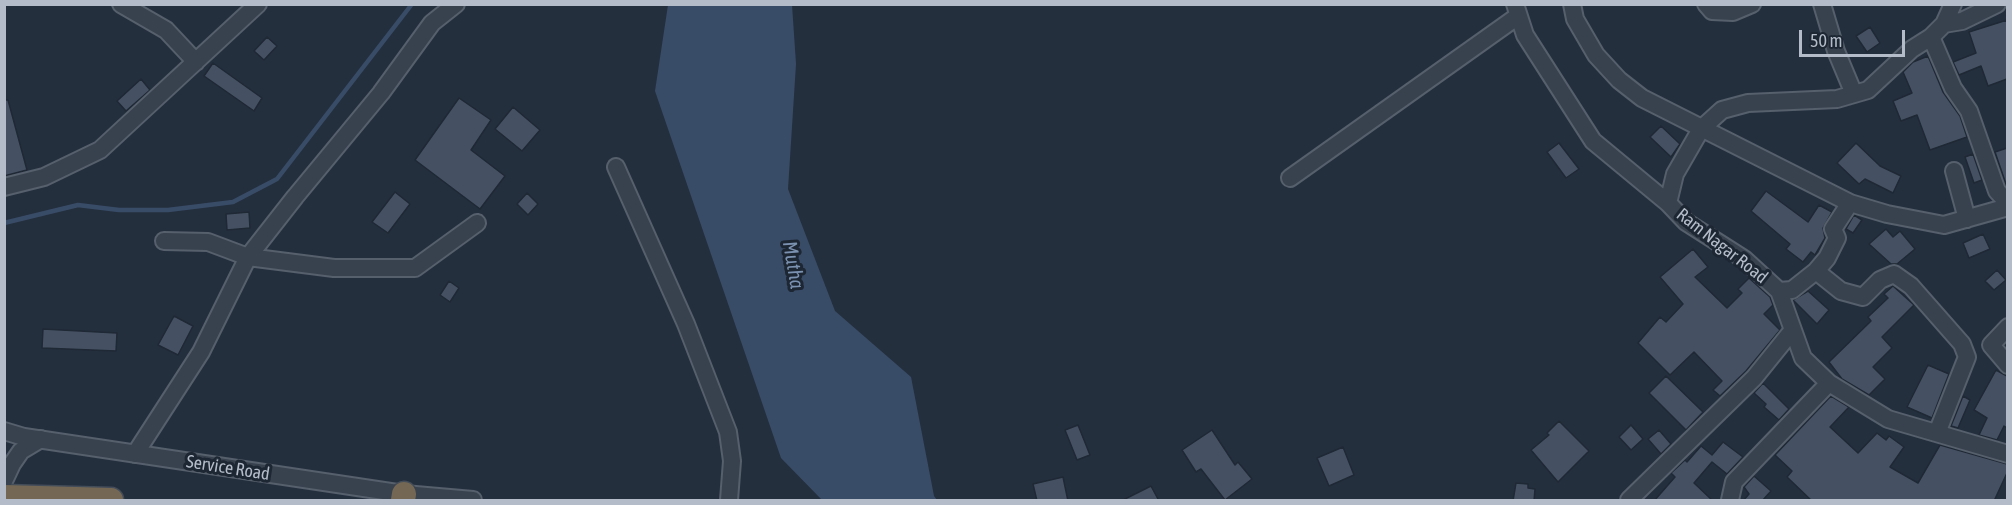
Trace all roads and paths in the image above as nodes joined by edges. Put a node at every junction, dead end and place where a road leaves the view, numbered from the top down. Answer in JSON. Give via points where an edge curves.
{"nodes":[{"id":1,"x":121,"y":4,"type":"edge"},
{"id":2,"x":258,"y":4,"type":"edge"},
{"id":3,"x":456,"y":4,"type":"edge"},
{"id":4,"x":1572,"y":4,"type":"edge"},
{"id":5,"x":1706,"y":4,"type":"edge"},
{"id":6,"x":1752,"y":4,"type":"edge"},
{"id":7,"x":1822,"y":4,"type":"edge"},
{"id":8,"x":1953,"y":4,"type":"edge"},
{"id":9,"x":1997,"y":4,"type":"edge"},
{"id":10,"x":1517,"y":10,"type":"edge"},
{"id":11,"x":1944,"y":24,"type":"junction"},
{"id":12,"x":1931,"y":37,"type":"junction"},
{"id":13,"x":196,"y":62,"type":"junction"},
{"id":14,"x":1854,"y":94,"type":"junction"},
{"id":15,"x":1701,"y":129,"type":"junction"},
{"id":16,"x":616,"y":167,"type":"dead end"},
{"id":17,"x":1954,"y":171,"type":"dead end"},
{"id":18,"x":1290,"y":178,"type":"dead end"},
{"id":19,"x":4,"y":186,"type":"edge"},
{"id":20,"x":1668,"y":203,"type":"junction"},
{"id":21,"x":1850,"y":203,"type":"junction"},
{"id":22,"x":2007,"y":203,"type":"edge"},
{"id":23,"x":2007,"y":207,"type":"edge"},
{"id":24,"x":1967,"y":219,"type":"junction"},
{"id":25,"x":477,"y":223,"type":"dead end"},
{"id":26,"x":164,"y":241,"type":"dead end"},
{"id":27,"x":248,"y":257,"type":"junction"},
{"id":28,"x":1816,"y":271,"type":"junction"},
{"id":29,"x":1779,"y":291,"type":"junction"},
{"id":30,"x":2007,"y":327,"type":"edge"},
{"id":31,"x":1792,"y":331,"type":"junction"},
{"id":32,"x":2007,"y":365,"type":"edge"},
{"id":33,"x":1829,"y":384,"type":"junction"},
{"id":34,"x":4,"y":431,"type":"edge"},
{"id":35,"x":1937,"y":433,"type":"junction"},
{"id":36,"x":41,"y":439,"type":"junction"},
{"id":37,"x":135,"y":453,"type":"junction"},
{"id":38,"x":2007,"y":454,"type":"edge"},
{"id":39,"x":4,"y":481,"type":"edge"},
{"id":40,"x":404,"y":497,"type":"edge"},
{"id":41,"x":14,"y":498,"type":"edge"},
{"id":42,"x":111,"y":501,"type":"edge"},
{"id":43,"x":473,"y":501,"type":"edge"},
{"id":44,"x":729,"y":501,"type":"edge"},
{"id":45,"x":1629,"y":501,"type":"edge"},
{"id":46,"x":1730,"y":501,"type":"edge"}],
"edges":[{"from":1,"to":13,"type":"street","via":[[166,30]]},
{"from":2,"to":13,"type":"street"},
{"from":3,"to":27,"type":"street","via":[[432,23],[381,93]]},
{"from":4,"to":15,"type":"street","via":[[1575,19],[1596,55],[1619,80],[1642,98]]},
{"from":5,"to":6,"type":"street","via":[[1712,11],[1733,12]]},
{"from":7,"to":14,"type":"street"},
{"from":8,"to":11,"type":"street"},
{"from":9,"to":11,"type":"street","via":[[1962,21]]},
{"from":10,"to":18,"type":"street"},
{"from":10,"to":20,"type":"street","via":[[1525,35],[1593,141]]},
{"from":11,"to":12,"type":"street","name":"Ram Nagar Road"},
{"from":12,"to":14,"type":"street","name":"Ram Nagar Road","via":[[1912,49],[1875,86]]},
{"from":12,"to":22,"type":"street","via":[[1953,88],[1969,111],[1997,192]]},
{"from":13,"to":19,"type":"street","via":[[100,150],[44,177]]},
{"from":14,"to":15,"type":"street","name":"Ram Nagar Road","via":[[1837,99],[1748,103],[1722,110]]},
{"from":15,"to":20,"type":"street","name":"Ram Nagar Road","via":[[1675,174]]},
{"from":15,"to":21,"type":"street"},
{"from":16,"to":44,"type":"street","via":[[686,324],[728,432],[732,461]]},
{"from":17,"to":24,"type":"street"},
{"from":20,"to":29,"type":"street","name":"Ram Nagar Road","via":[[1686,222],[1744,259]]},
{"from":21,"to":24,"type":"street","via":[[1944,225]]},
{"from":21,"to":28,"type":"street","via":[[1833,229],[1837,238]]},
{"from":23,"to":24,"type":"street"},
{"from":25,"to":27,"type":"street","via":[[415,268],[334,268]]},
{"from":26,"to":27,"type":"street","via":[[208,242]]},
{"from":27,"to":37,"type":"street","via":[[201,352]]},
{"from":28,"to":29,"type":"street","via":[[1792,290]]},
{"from":28,"to":35,"type":"street","via":[[1841,291],[1863,297],[1880,280],[1894,274],[1911,286],[1966,350],[1967,357]]},
{"from":29,"to":31,"type":"street","name":"Ram Nagar Road"},
{"from":30,"to":32,"type":"street","via":[[1991,345]]},
{"from":31,"to":33,"type":"street","name":"Ram Nagar Road","via":[[1803,358]]},
{"from":31,"to":45,"type":"street","via":[[1754,378]]},
{"from":33,"to":35,"type":"street","name":"Ram Nagar Road","via":[[1888,419]]},
{"from":33,"to":46,"type":"street","via":[[1734,482]]},
{"from":34,"to":36,"type":"street","name":"Service Road"},
{"from":35,"to":38,"type":"street","name":"Ram Nagar Road"},
{"from":36,"to":37,"type":"street","name":"Service Road"},
{"from":36,"to":39,"type":"street","via":[[21,451]]},
{"from":37,"to":40,"type":"street","name":"Service Road"},
{"from":40,"to":43,"type":"street","name":"Service Road"},
{"from":41,"to":42,"type":"highway"}]}
